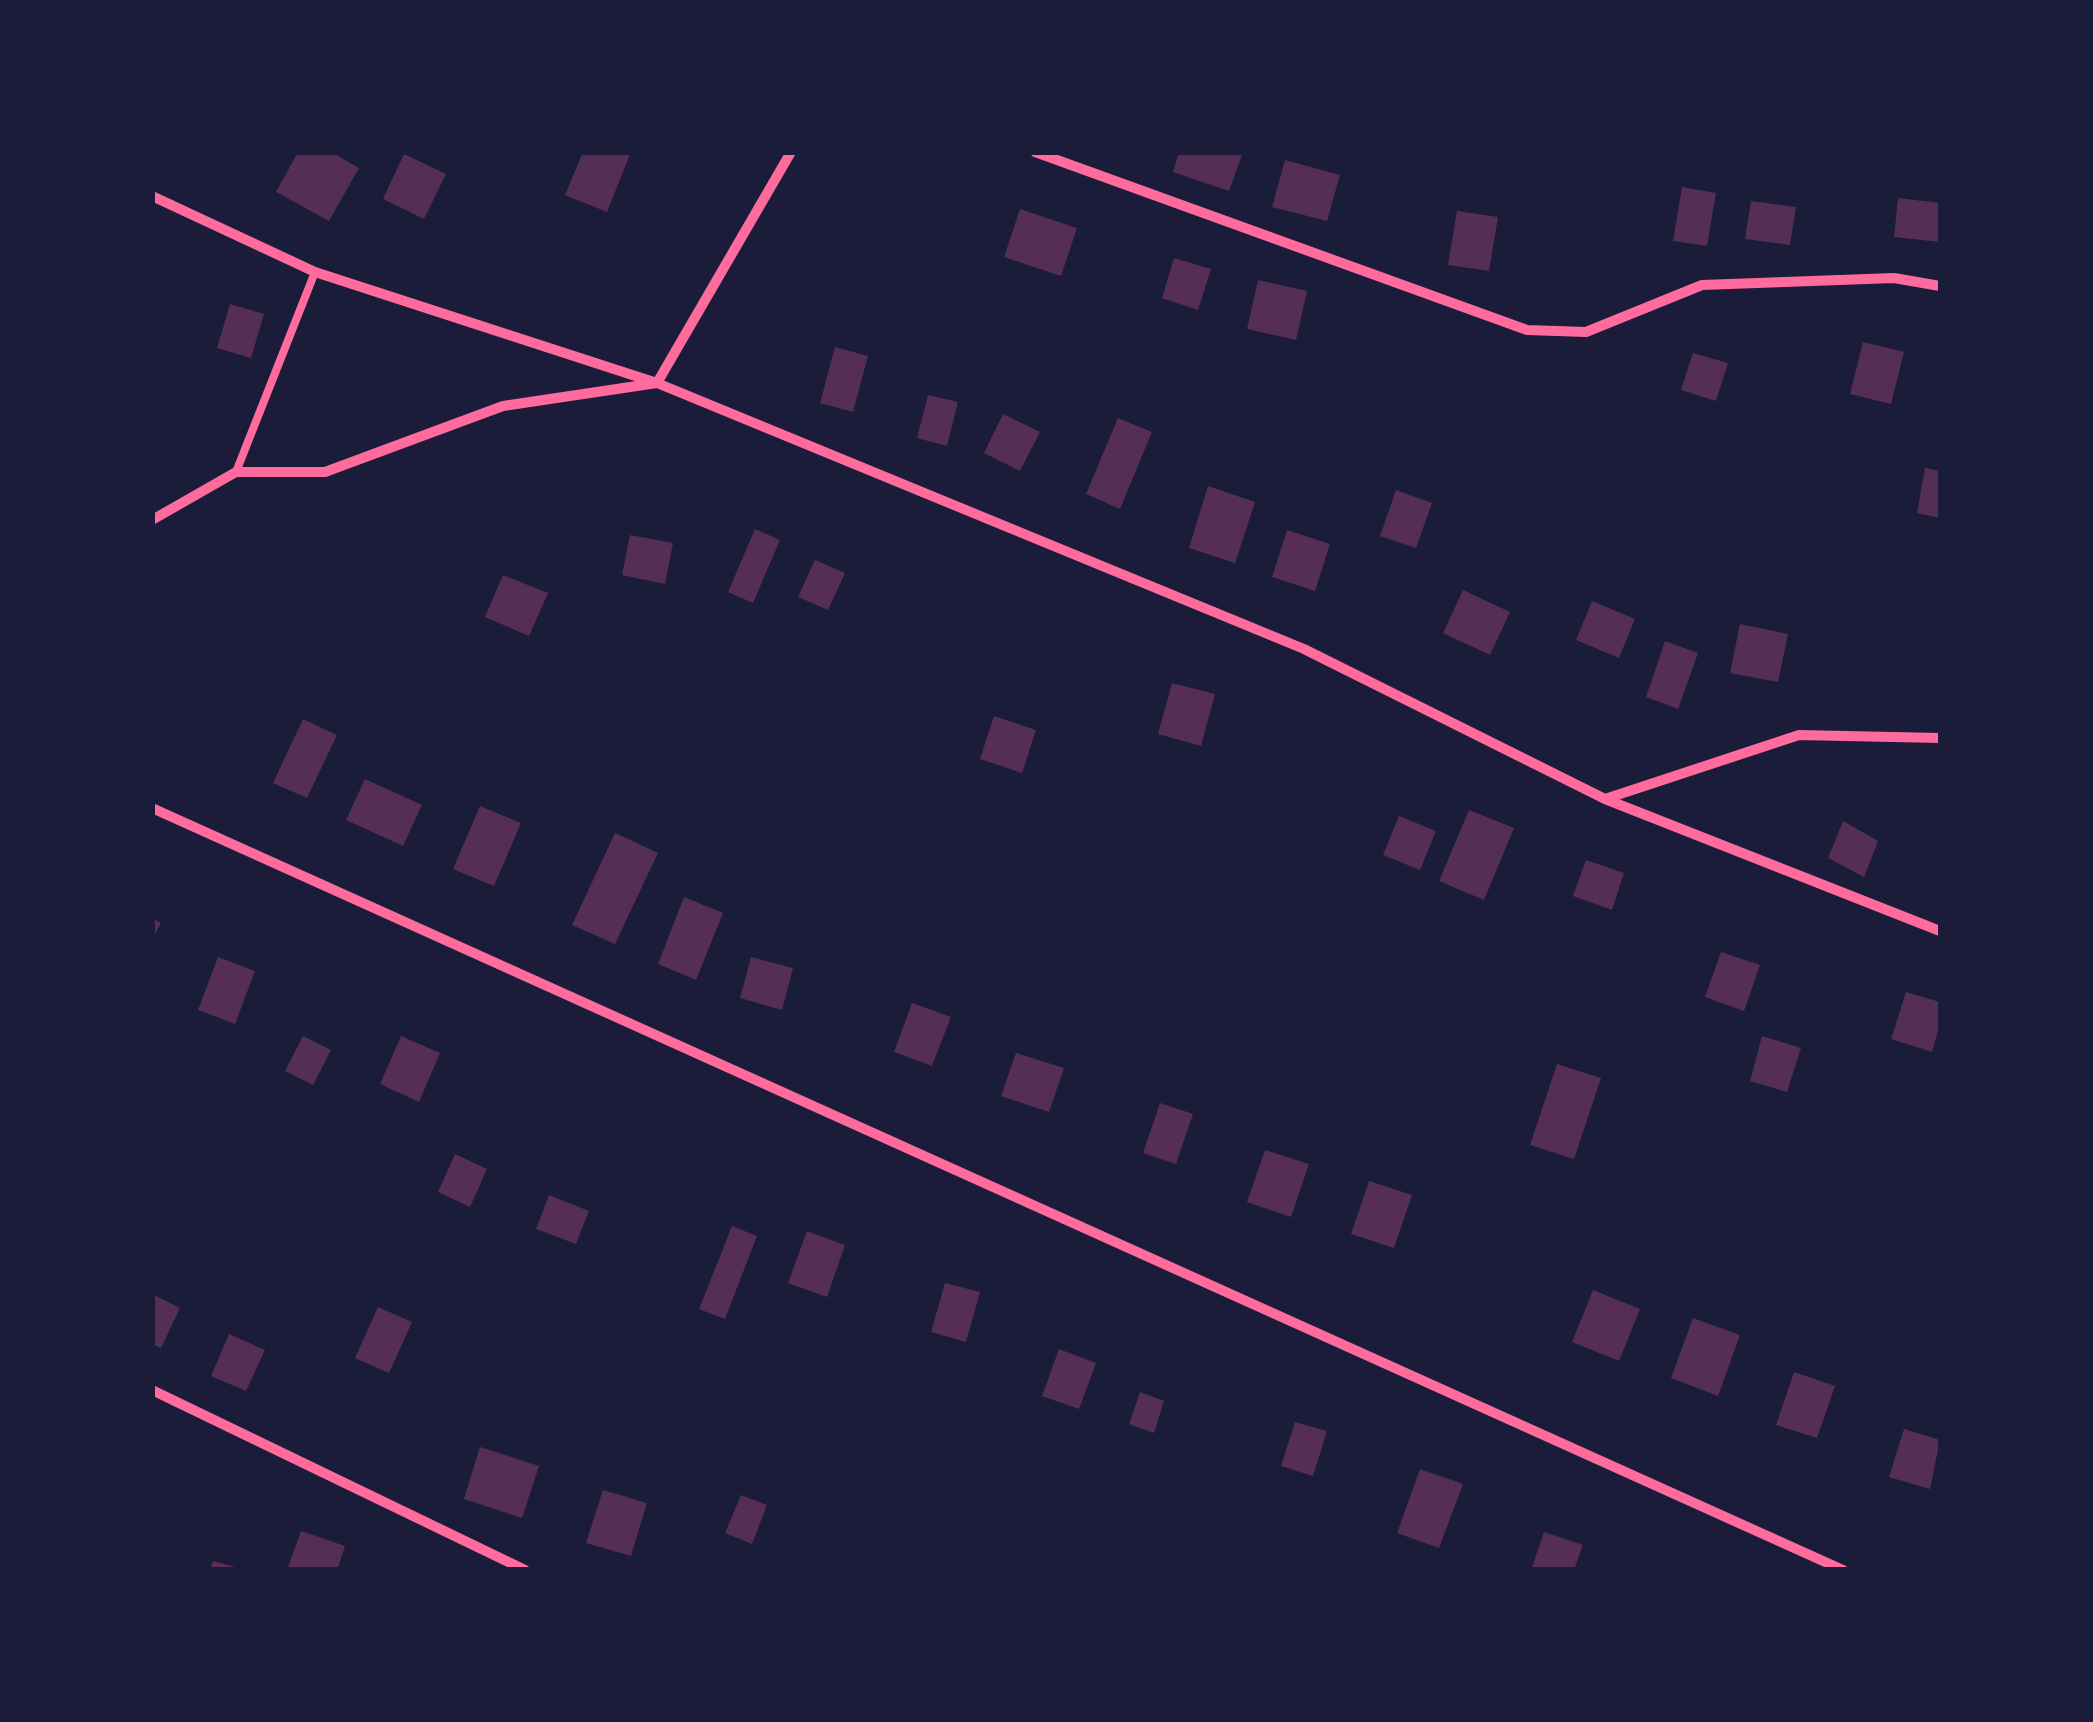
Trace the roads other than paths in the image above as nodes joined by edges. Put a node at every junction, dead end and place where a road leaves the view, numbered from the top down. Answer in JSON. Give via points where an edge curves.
{"nodes":[{"id":1,"x":791,"y":152,"type":"edge"},
{"id":2,"x":1035,"y":152,"type":"edge"},
{"id":3,"x":152,"y":196,"type":"edge"},
{"id":4,"x":316,"y":272,"type":"junction"},
{"id":5,"x":1940,"y":286,"type":"edge"},
{"id":6,"x":657,"y":383,"type":"junction"},
{"id":7,"x":236,"y":472,"type":"junction"},
{"id":8,"x":152,"y":520,"type":"edge"},
{"id":9,"x":1940,"y":738,"type":"edge"},
{"id":10,"x":1604,"y":799,"type":"junction"},
{"id":11,"x":152,"y":808,"type":"edge"},
{"id":12,"x":1940,"y":931,"type":"edge"},
{"id":13,"x":152,"y":1390,"type":"edge"},
{"id":14,"x":525,"y":1570,"type":"edge"},
{"id":15,"x":1844,"y":1570,"type":"edge"}],
"edges":[{"from":1,"to":6,"type":"street"},
{"from":2,"to":5,"type":"street","via":[[1527,330],[1586,332],[1702,286],[1894,278]]},
{"from":3,"to":4,"type":"street"},
{"from":4,"to":6,"type":"street"},
{"from":4,"to":7,"type":"lane"},
{"from":6,"to":7,"type":"street","via":[[503,406],[325,472]]},
{"from":6,"to":10,"type":"street","via":[[1304,649]]},
{"from":7,"to":8,"type":"street"},
{"from":9,"to":10,"type":"street","via":[[1799,736]]},
{"from":10,"to":12,"type":"street"},
{"from":11,"to":15,"type":"street"},
{"from":13,"to":14,"type":"street"}]}
